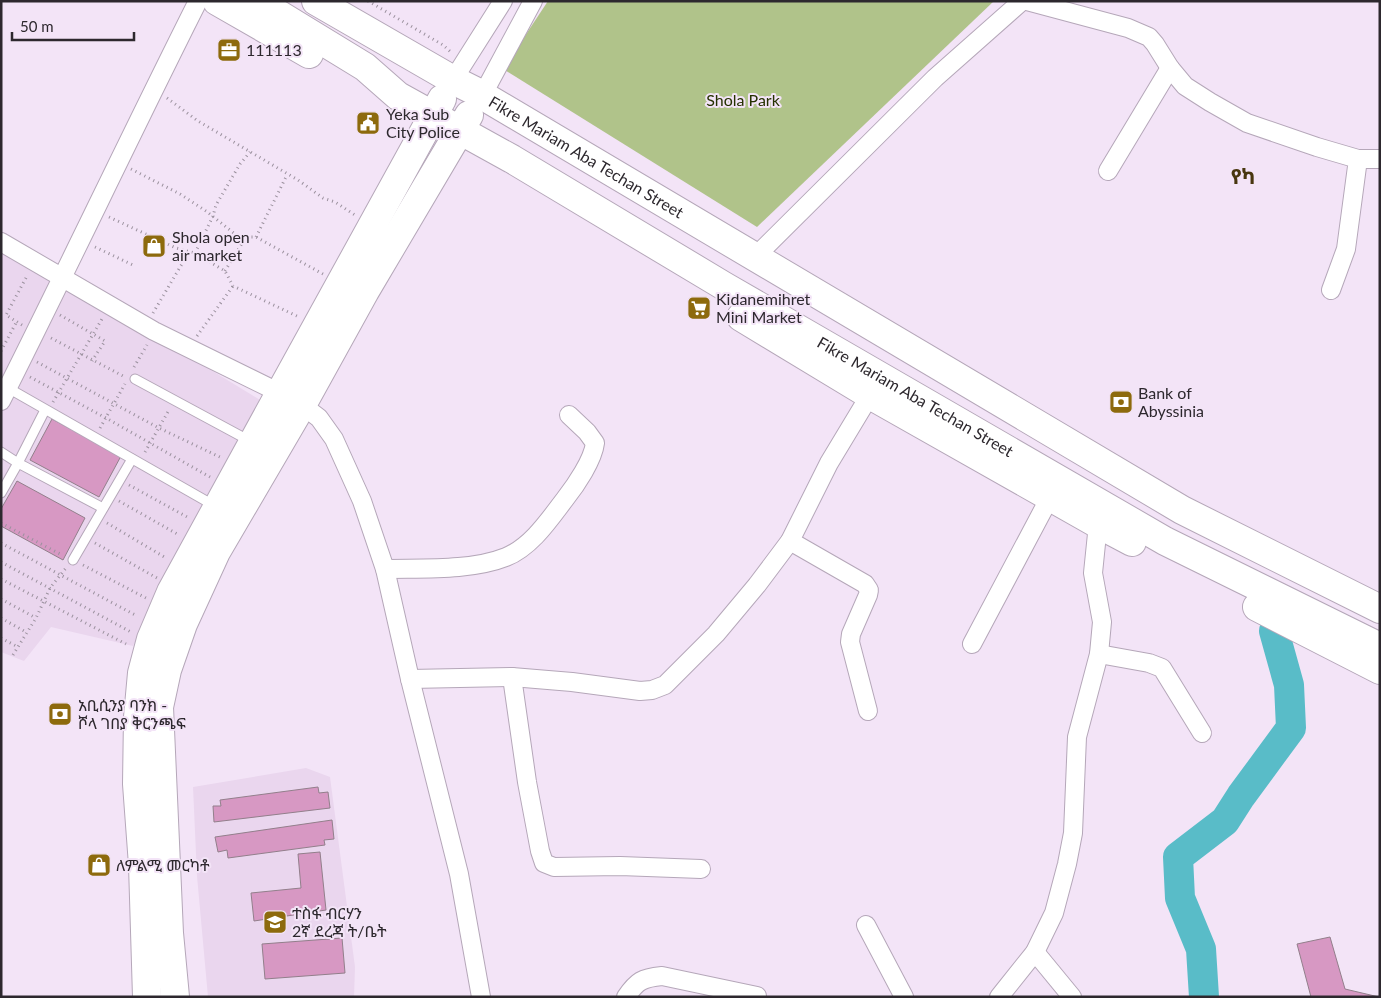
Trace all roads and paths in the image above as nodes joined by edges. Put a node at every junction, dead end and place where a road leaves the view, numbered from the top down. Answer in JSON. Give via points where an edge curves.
{"nodes":[{"id":1,"x":198,"y":1,"type":"edge"},
{"id":2,"x":217,"y":1,"type":"edge"},
{"id":3,"x":257,"y":1,"type":"edge"},
{"id":4,"x":503,"y":1,"type":"edge"},
{"id":5,"x":533,"y":1,"type":"edge"},
{"id":6,"x":1022,"y":1,"type":"edge"},
{"id":7,"x":1027,"y":1,"type":"edge"},
{"id":8,"x":331,"y":6,"type":"edge"},
{"id":9,"x":1170,"y":68,"type":"junction"},
{"id":10,"x":453,"y":80,"type":"junction"},
{"id":11,"x":154,"y":88,"type":"junction"},
{"id":12,"x":398,"y":96,"type":"junction"},
{"id":13,"x":482,"y":96,"type":"junction"},
{"id":14,"x":433,"y":114,"type":"junction"},
{"id":15,"x":460,"y":130,"type":"junction"},
{"id":16,"x":250,"y":152,"type":"junction"},
{"id":17,"x":1358,"y":159,"type":"junction"},
{"id":18,"x":1380,"y":159,"type":"edge"},
{"id":19,"x":118,"y":162,"type":"junction"},
{"id":20,"x":1108,"y":171,"type":"dead end"},
{"id":21,"x":538,"y":174,"type":"junction"},
{"id":22,"x":287,"y":175,"type":"junction"},
{"id":23,"x":95,"y":210,"type":"junction"},
{"id":24,"x":213,"y":216,"type":"junction"},
{"id":25,"x":356,"y":216,"type":"dead end"},
{"id":26,"x":246,"y":237,"type":"junction"},
{"id":27,"x":256,"y":237,"type":"junction"},
{"id":28,"x":81,"y":240,"type":"junction"},
{"id":29,"x":1,"y":242,"type":"edge"},
{"id":30,"x":189,"y":252,"type":"junction"},
{"id":31,"x":195,"y":254,"type":"junction"},
{"id":32,"x":754,"y":258,"type":"junction"},
{"id":33,"x":35,"y":262,"type":"junction"},
{"id":34,"x":133,"y":265,"type":"dead end"},
{"id":35,"x":225,"y":271,"type":"junction"},
{"id":36,"x":330,"y":278,"type":"dead end"},
{"id":37,"x":63,"y":279,"type":"junction"},
{"id":38,"x":233,"y":286,"type":"junction"},
{"id":39,"x":1331,"y":290,"type":"dead end"},
{"id":40,"x":48,"y":308,"type":"junction"},
{"id":41,"x":306,"y":320,"type":"dead end"},
{"id":42,"x":17,"y":321,"type":"junction"},
{"id":43,"x":150,"y":329,"type":"junction"},
{"id":44,"x":37,"y":331,"type":"junction"},
{"id":45,"x":93,"y":334,"type":"junction"},
{"id":46,"x":189,"y":350,"type":"junction"},
{"id":47,"x":1,"y":351,"type":"edge"},
{"id":48,"x":82,"y":355,"type":"junction"},
{"id":49,"x":92,"y":361,"type":"junction"},
{"id":50,"x":21,"y":362,"type":"junction"},
{"id":51,"x":67,"y":378,"type":"junction"},
{"id":52,"x":132,"y":379,"type":"junction"},
{"id":53,"x":59,"y":392,"type":"junction"},
{"id":54,"x":4,"y":395,"type":"edge"},
{"id":55,"x":870,"y":395,"type":"junction"},
{"id":56,"x":291,"y":398,"type":"junction"},
{"id":57,"x":174,"y":400,"type":"junction"},
{"id":58,"x":113,"y":404,"type":"junction"},
{"id":59,"x":47,"y":411,"type":"junction"},
{"id":60,"x":569,"y":414,"type":"dead end"},
{"id":61,"x":106,"y":418,"type":"junction"},
{"id":62,"x":159,"y":428,"type":"junction"},
{"id":63,"x":94,"y":438,"type":"junction"},
{"id":64,"x":149,"y":443,"type":"junction"},
{"id":65,"x":252,"y":443,"type":"junction"},
{"id":66,"x":1,"y":452,"type":"edge"},
{"id":67,"x":228,"y":460,"type":"dead end"},
{"id":68,"x":136,"y":461,"type":"junction"},
{"id":69,"x":18,"y":463,"type":"junction"},
{"id":70,"x":120,"y":480,"type":"junction"},
{"id":71,"x":215,"y":480,"type":"dead end"},
{"id":72,"x":1,"y":493,"type":"edge"},
{"id":73,"x":110,"y":496,"type":"junction"},
{"id":74,"x":1050,"y":497,"type":"junction"},
{"id":75,"x":103,"y":508,"type":"junction"},
{"id":76,"x":218,"y":508,"type":"junction"},
{"id":77,"x":1182,"y":510,"type":"junction"},
{"id":78,"x":98,"y":517,"type":"junction"},
{"id":79,"x":192,"y":520,"type":"dead end"},
{"id":80,"x":1,"y":523,"type":"edge"},
{"id":81,"x":1098,"y":524,"type":"junction"},
{"id":82,"x":182,"y":537,"type":"dead end"},
{"id":83,"x":85,"y":538,"type":"junction"},
{"id":84,"x":790,"y":541,"type":"junction"},
{"id":85,"x":1165,"y":541,"type":"junction"},
{"id":86,"x":1,"y":543,"type":"edge"},
{"id":87,"x":73,"y":560,"type":"junction"},
{"id":88,"x":169,"y":560,"type":"dead end"},
{"id":89,"x":1,"y":562,"type":"edge"},
{"id":90,"x":385,"y":569,"type":"junction"},
{"id":91,"x":60,"y":575,"type":"junction"},
{"id":92,"x":1,"y":579,"type":"edge"},
{"id":93,"x":158,"y":579,"type":"dead end"},
{"id":94,"x":50,"y":588,"type":"junction"},
{"id":95,"x":1,"y":599,"type":"edge"},
{"id":96,"x":147,"y":599,"type":"dead end"},
{"id":97,"x":44,"y":601,"type":"junction"},
{"id":98,"x":1380,"y":608,"type":"edge"},
{"id":99,"x":137,"y":616,"type":"dead end"},
{"id":100,"x":1,"y":618,"type":"edge"},
{"id":101,"x":36,"y":618,"type":"junction"},
{"id":102,"x":26,"y":632,"type":"junction"},
{"id":103,"x":131,"y":632,"type":"dead end"},
{"id":104,"x":1,"y":638,"type":"edge"},
{"id":105,"x":126,"y":644,"type":"dead end"},
{"id":106,"x":972,"y":644,"type":"dead end"},
{"id":107,"x":18,"y":647,"type":"junction"},
{"id":108,"x":1380,"y":647,"type":"edge"},
{"id":109,"x":1099,"y":654,"type":"junction"},
{"id":110,"x":14,"y":655,"type":"dead end"},
{"id":111,"x":1380,"y":670,"type":"edge"},
{"id":112,"x":512,"y":677,"type":"junction"},
{"id":113,"x":410,"y":679,"type":"junction"},
{"id":114,"x":868,"y":711,"type":"dead end"},
{"id":115,"x":1202,"y":733,"type":"dead end"},
{"id":116,"x":155,"y":864,"type":"junction"},
{"id":117,"x":701,"y":869,"type":"dead end"},
{"id":118,"x":866,"y":924,"type":"dead end"},
{"id":119,"x":1035,"y":952,"type":"junction"},
{"id":120,"x":757,"y":996,"type":"edge"},
{"id":121,"x":147,"y":997,"type":"edge"},
{"id":122,"x":175,"y":997,"type":"edge"},
{"id":123,"x":482,"y":997,"type":"edge"},
{"id":124,"x":626,"y":997,"type":"edge"},
{"id":125,"x":904,"y":997,"type":"edge"},
{"id":126,"x":999,"y":997,"type":"edge"},
{"id":127,"x":1072,"y":997,"type":"edge"}],
"edges":[{"from":1,"to":11,"type":"street"},
{"from":2,"to":12,"type":"main road","via":[[355,81]]},
{"from":3,"to":12,"type":"main road","name":"Fikre Mariam Aba Techan Street","via":[[365,67]]},
{"from":4,"to":10,"type":"street"},
{"from":5,"to":13,"type":"street"},
{"from":6,"to":32,"type":"street","via":[[935,78]]},
{"from":7,"to":9,"type":"street","via":[[1128,28],[1149,37]]},
{"from":8,"to":10,"type":"main road","name":"Fikre Mariam Aba Techan Street"},
{"from":9,"to":17,"type":"street","via":[[1185,86],[1247,123]]},
{"from":9,"to":20,"type":"street"},
{"from":10,"to":13,"type":"main road","name":"Fikre Mariam Aba Techan Street"},
{"from":10,"to":14,"type":"main road"},
{"from":11,"to":16,"type":"path","via":[[198,121]]},
{"from":11,"to":19,"type":"street"},
{"from":12,"to":14,"type":"main road","name":"Fikre Mariam Aba Techan Street"},
{"from":13,"to":15,"type":"main road"},
{"from":13,"to":32,"type":"main road","name":"Fikre Mariam Aba Techan Street"},
{"from":14,"to":15,"type":"main road","name":"Fikre Mariam Aba Techan Street"},
{"from":14,"to":56,"type":"main road"},
{"from":15,"to":21,"type":"main road","name":"Fikre Mariam Aba Techan Street"},
{"from":15,"to":56,"type":"main road","via":[[365,292]]},
{"from":16,"to":22,"type":"path"},
{"from":16,"to":24,"type":"path","via":[[216,205]]},
{"from":17,"to":18,"type":"street"},
{"from":17,"to":39,"type":"street","via":[[1346,248]]},
{"from":19,"to":23,"type":"street"},
{"from":19,"to":24,"type":"path","via":[[180,194]]},
{"from":21,"to":55,"type":"main road","via":[[554,204]]},
{"from":21,"to":85,"type":"main road","name":"Fikre Mariam Aba Techan Street","via":[[724,286]]},
{"from":22,"to":25,"type":"path"},
{"from":22,"to":27,"type":"path"},
{"from":23,"to":28,"type":"street"},
{"from":23,"to":30,"type":"path"},
{"from":24,"to":26,"type":"path","via":[[235,234]]},
{"from":24,"to":31,"type":"path"},
{"from":26,"to":27,"type":"path"},
{"from":26,"to":35,"type":"path"},
{"from":27,"to":36,"type":"path"},
{"from":28,"to":34,"type":"path"},
{"from":28,"to":37,"type":"street"},
{"from":29,"to":33,"type":"street"},
{"from":30,"to":31,"type":"path"},
{"from":30,"to":43,"type":"path"},
{"from":31,"to":35,"type":"path"},
{"from":32,"to":77,"type":"main road","name":"Fikre Mariam Aba Techan Street"},
{"from":33,"to":37,"type":"street"},
{"from":33,"to":42,"type":"path","via":[[6,315]]},
{"from":35,"to":38,"type":"path"},
{"from":37,"to":40,"type":"street"},
{"from":37,"to":43,"type":"street"},
{"from":38,"to":41,"type":"path"},
{"from":38,"to":46,"type":"path"},
{"from":40,"to":44,"type":"street"},
{"from":40,"to":45,"type":"path"},
{"from":42,"to":44,"type":"path"},
{"from":42,"to":47,"type":"path"},
{"from":43,"to":46,"type":"street"},
{"from":43,"to":52,"type":"path"},
{"from":44,"to":48,"type":"path"},
{"from":44,"to":50,"type":"street"},
{"from":45,"to":48,"type":"path"},
{"from":45,"to":49,"type":"path","via":[[105,341]]},
{"from":46,"to":56,"type":"street"},
{"from":48,"to":49,"type":"path"},
{"from":48,"to":51,"type":"path"},
{"from":49,"to":52,"type":"path"},
{"from":50,"to":51,"type":"path"},
{"from":50,"to":53,"type":"path"},
{"from":50,"to":54,"type":"street"},
{"from":51,"to":53,"type":"path"},
{"from":51,"to":58,"type":"path"},
{"from":52,"to":57,"type":"lane"},
{"from":52,"to":58,"type":"path"},
{"from":53,"to":59,"type":"path"},
{"from":53,"to":61,"type":"path"},
{"from":54,"to":59,"type":"lane"},
{"from":55,"to":74,"type":"main road"},
{"from":55,"to":84,"type":"street"},
{"from":56,"to":65,"type":"main road"},
{"from":56,"to":90,"type":"street","via":[[320,418],[334,439],[362,501]]},
{"from":56,"to":116,"type":"main road","via":[[183,624],[167,670],[159,707]]},
{"from":57,"to":62,"type":"path"},
{"from":57,"to":65,"type":"lane"},
{"from":58,"to":61,"type":"path"},
{"from":58,"to":62,"type":"path"},
{"from":59,"to":63,"type":"lane"},
{"from":59,"to":69,"type":"lane"},
{"from":60,"to":90,"type":"street","via":[[595,443],[594,453],[570,492],[527,544],[507,557],[454,568]]},
{"from":61,"to":63,"type":"path"},
{"from":61,"to":64,"type":"path"},
{"from":62,"to":64,"type":"path"},
{"from":62,"to":67,"type":"path"},
{"from":63,"to":68,"type":"lane"},
{"from":64,"to":68,"type":"path"},
{"from":64,"to":71,"type":"path"},
{"from":65,"to":76,"type":"main road"},
{"from":66,"to":69,"type":"lane"},
{"from":68,"to":70,"type":"lane"},
{"from":68,"to":76,"type":"lane"},
{"from":69,"to":72,"type":"lane"},
{"from":69,"to":75,"type":"lane"},
{"from":70,"to":73,"type":"lane"},
{"from":70,"to":79,"type":"path"},
{"from":73,"to":75,"type":"lane"},
{"from":73,"to":82,"type":"path"},
{"from":74,"to":81,"type":"main road"},
{"from":74,"to":106,"type":"street"},
{"from":75,"to":78,"type":"lane"},
{"from":76,"to":116,"type":"main road","via":[[172,592],[151,639],[142,674],[137,784]]},
{"from":77,"to":85,"type":"main road"},
{"from":77,"to":98,"type":"main road","name":"Fikre Mariam Aba Techan Street"},
{"from":78,"to":83,"type":"lane"},
{"from":78,"to":88,"type":"path"},
{"from":80,"to":87,"type":"path"},
{"from":81,"to":109,"type":"street","via":[[1093,573],[1102,622]]},
{"from":81,"to":111,"type":"main road"},
{"from":83,"to":87,"type":"lane"},
{"from":83,"to":93,"type":"path"},
{"from":84,"to":112,"type":"street","via":[[716,634],[665,685],[640,691]]},
{"from":84,"to":114,"type":"street","via":[[865,584],[869,590],[850,642]]},
{"from":85,"to":108,"type":"main road","name":"Fikre Mariam Aba Techan Street"},
{"from":86,"to":91,"type":"path"},
{"from":87,"to":91,"type":"path"},
{"from":87,"to":96,"type":"path"},
{"from":89,"to":94,"type":"path"},
{"from":90,"to":113,"type":"street"},
{"from":91,"to":94,"type":"path"},
{"from":91,"to":99,"type":"path"},
{"from":92,"to":97,"type":"path"},
{"from":94,"to":97,"type":"path"},
{"from":94,"to":103,"type":"path"},
{"from":95,"to":101,"type":"path"},
{"from":97,"to":101,"type":"path"},
{"from":97,"to":105,"type":"path"},
{"from":100,"to":102,"type":"path"},
{"from":101,"to":102,"type":"path"},
{"from":102,"to":107,"type":"path"},
{"from":104,"to":107,"type":"path"},
{"from":107,"to":110,"type":"path"},
{"from":109,"to":115,"type":"street","via":[[1162,668]]},
{"from":109,"to":119,"type":"street","via":[[1077,736],[1073,833],[1067,864],[1054,913]]},
{"from":112,"to":113,"type":"street"},
{"from":112,"to":117,"type":"street","via":[[529,791],[544,863],[554,867]]},
{"from":113,"to":123,"type":"street","via":[[459,874]]},
{"from":116,"to":121,"type":"main road"},
{"from":116,"to":122,"type":"main road","via":[[169,933]]},
{"from":118,"to":125,"type":"street"},
{"from":119,"to":126,"type":"street"},
{"from":119,"to":127,"type":"street"},
{"from":120,"to":124,"type":"street","via":[[662,976],[647,977],[634,984]]}]}
